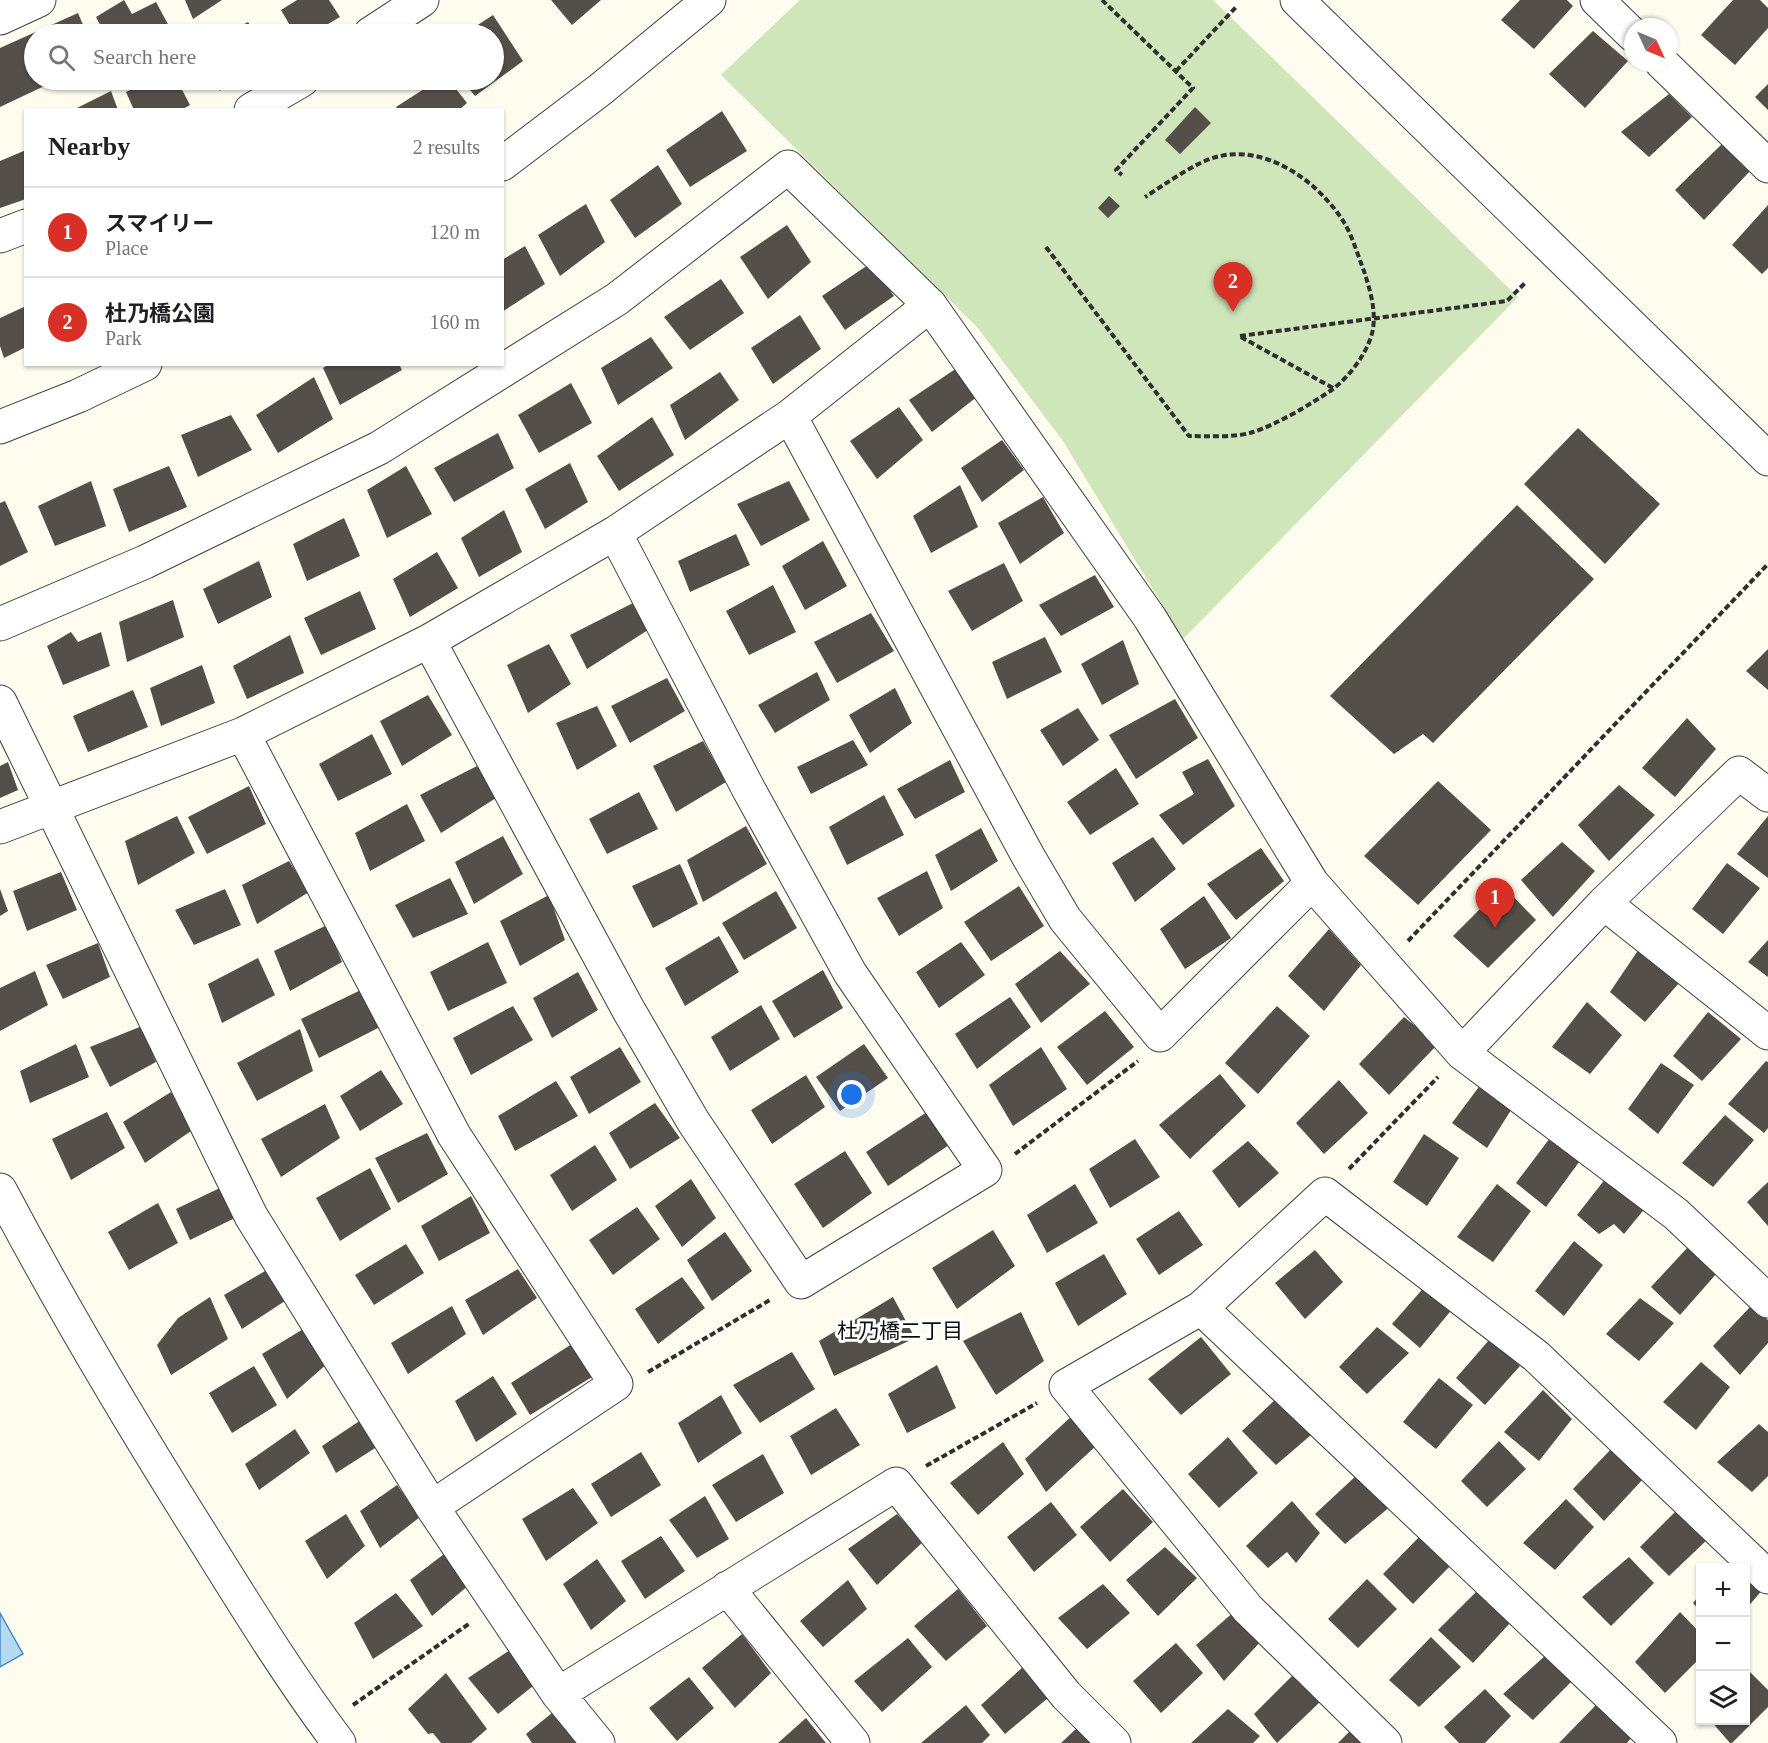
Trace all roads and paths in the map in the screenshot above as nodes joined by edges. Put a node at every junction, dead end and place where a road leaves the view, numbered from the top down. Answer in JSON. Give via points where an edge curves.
{"nodes":[{"id":1,"x":39,"y":0,"type":"edge"},
{"id":2,"x":422,"y":0,"type":"edge"},
{"id":3,"x":709,"y":0,"type":"edge"},
{"id":4,"x":1102,"y":0,"type":"edge"},
{"id":5,"x":1297,"y":0,"type":"edge"},
{"id":6,"x":1597,"y":0,"type":"edge"},
{"id":7,"x":1237,"y":6,"type":"dead end"},
{"id":8,"x":0,"y":18,"type":"edge"},
{"id":9,"x":385,"y":24,"type":"edge"},
{"id":10,"x":1624,"y":26,"type":"edge"},
{"id":11,"x":1176,"y":71,"type":"junction"},
{"id":12,"x":1671,"y":72,"type":"edge"},
{"id":13,"x":285,"y":90,"type":"edge"},
{"id":14,"x":254,"y":108,"type":"edge"},
{"id":15,"x":504,"y":162,"type":"edge"},
{"id":16,"x":1768,"y":166,"type":"edge"},
{"id":17,"x":1122,"y":175,"type":"dead end"},
{"id":18,"x":1145,"y":197,"type":"dead end"},
{"id":19,"x":24,"y":227,"type":"edge"},
{"id":20,"x":0,"y":236,"type":"edge"},
{"id":21,"x":1046,"y":247,"type":"dead end"},
{"id":22,"x":1525,"y":283,"type":"dead end"},
{"id":23,"x":930,"y":305,"type":"junction"},
{"id":24,"x":1374,"y":319,"type":"junction"},
{"id":25,"x":141,"y":366,"type":"edge"},
{"id":26,"x":1333,"y":388,"type":"junction"},
{"id":27,"x":790,"y":416,"type":"junction"},
{"id":28,"x":0,"y":427,"type":"edge"},
{"id":29,"x":1765,"y":450,"type":"edge"},
{"id":30,"x":615,"y":533,"type":"junction"},
{"id":31,"x":1768,"y":564,"type":"edge"},
{"id":32,"x":0,"y":624,"type":"edge"},
{"id":33,"x":429,"y":641,"type":"junction"},
{"id":34,"x":0,"y":702,"type":"edge"},
{"id":35,"x":243,"y":734,"type":"junction"},
{"id":36,"x":1768,"y":795,"type":"edge"},
{"id":37,"x":52,"y":809,"type":"junction"},
{"id":38,"x":0,"y":827,"type":"edge"},
{"id":39,"x":1312,"y":883,"type":"junction"},
{"id":40,"x":1604,"y":903,"type":"junction"},
{"id":41,"x":1385,"y":966,"type":"junction"},
{"id":42,"x":1768,"y":1034,"type":"edge"},
{"id":43,"x":1160,"y":1035,"type":"junction"},
{"id":44,"x":1462,"y":1053,"type":"junction"},
{"id":45,"x":985,"y":1170,"type":"junction"},
{"id":46,"x":0,"y":1190,"type":"edge"},
{"id":47,"x":1325,"y":1194,"type":"junction"},
{"id":48,"x":801,"y":1282,"type":"junction"},
{"id":49,"x":1768,"y":1301,"type":"edge"},
{"id":50,"x":1201,"y":1308,"type":"junction"},
{"id":51,"x":616,"y":1384,"type":"junction"},
{"id":52,"x":1066,"y":1386,"type":"junction"},
{"id":53,"x":896,"y":1484,"type":"junction"},
{"id":54,"x":432,"y":1507,"type":"junction"},
{"id":55,"x":1768,"y":1577,"type":"edge"},
{"id":56,"x":727,"y":1588,"type":"junction"},
{"id":57,"x":498,"y":1604,"type":"junction"},
{"id":58,"x":558,"y":1694,"type":"junction"},
{"id":59,"x":350,"y":1707,"type":"dead end"},
{"id":60,"x":339,"y":1743,"type":"edge"},
{"id":61,"x":598,"y":1743,"type":"edge"},
{"id":62,"x":853,"y":1743,"type":"edge"},
{"id":63,"x":1114,"y":1743,"type":"edge"},
{"id":64,"x":1385,"y":1743,"type":"edge"},
{"id":65,"x":1660,"y":1743,"type":"edge"}],
"edges":[{"from":1,"to":8,"type":"street"},
{"from":2,"to":9,"type":"street"},
{"from":3,"to":15,"type":"street","via":[[602,89]]},
{"from":4,"to":11,"type":"path"},
{"from":5,"to":29,"type":"street"},
{"from":6,"to":10,"type":"street"},
{"from":7,"to":11,"type":"path"},
{"from":11,"to":17,"type":"path","via":[[1193,88],[1116,170]]},
{"from":12,"to":16,"type":"street"},
{"from":13,"to":14,"type":"street"},
{"from":18,"to":24,"type":"path","via":[[1216,157],[1241,154],[1274,161],[1305,179],[1345,225],[1372,295]]},
{"from":19,"to":20,"type":"street"},
{"from":21,"to":26,"type":"path","via":[[1189,436],[1251,433]]},
{"from":22,"to":24,"type":"path","via":[[1506,301]]},
{"from":23,"to":27,"type":"street"},
{"from":23,"to":32,"type":"street","via":[[788,167],[617,299],[379,448],[145,562]]},
{"from":23,"to":39,"type":"street","via":[[1150,618]]},
{"from":24,"to":26,"type":"path","via":[[1365,350]]},
{"from":24,"to":26,"type":"path","via":[[1240,336]]},
{"from":25,"to":28,"type":"street"},
{"from":27,"to":30,"type":"street"},
{"from":27,"to":43,"type":"street","via":[[1065,919]]},
{"from":30,"to":33,"type":"street"},
{"from":30,"to":45,"type":"street","via":[[850,973]]},
{"from":31,"to":41,"type":"path"},
{"from":33,"to":35,"type":"street"},
{"from":33,"to":48,"type":"street","via":[[681,1100]]},
{"from":34,"to":37,"type":"street"},
{"from":35,"to":37,"type":"street"},
{"from":35,"to":51,"type":"street","via":[[454,1134]]},
{"from":36,"to":40,"type":"street","via":[[1739,773]]},
{"from":37,"to":38,"type":"street"},
{"from":37,"to":54,"type":"street","via":[[251,1216]]},
{"from":39,"to":41,"type":"street"},
{"from":39,"to":43,"type":"street"},
{"from":40,"to":42,"type":"street"},
{"from":40,"to":44,"type":"street"},
{"from":41,"to":44,"type":"street"},
{"from":43,"to":45,"type":"path","via":[[1153,1050],[1015,1154]]},
{"from":44,"to":47,"type":"path"},
{"from":44,"to":49,"type":"street","via":[[1676,1214]]},
{"from":45,"to":48,"type":"street"},
{"from":46,"to":60,"type":"street","via":[[164,1476],[261,1630]]},
{"from":47,"to":50,"type":"street"},
{"from":47,"to":55,"type":"street","via":[[1536,1356]]},
{"from":48,"to":51,"type":"path","via":[[640,1376]]},
{"from":50,"to":52,"type":"street"},
{"from":50,"to":65,"type":"street"},
{"from":51,"to":54,"type":"street"},
{"from":52,"to":53,"type":"path"},
{"from":52,"to":64,"type":"street","via":[[1248,1609]]},
{"from":53,"to":56,"type":"street"},
{"from":53,"to":63,"type":"street","via":[[1066,1695]]},
{"from":54,"to":57,"type":"street"},
{"from":56,"to":58,"type":"street"},
{"from":56,"to":62,"type":"street"},
{"from":57,"to":58,"type":"street"},
{"from":57,"to":59,"type":"path"},
{"from":58,"to":61,"type":"street"}]}
